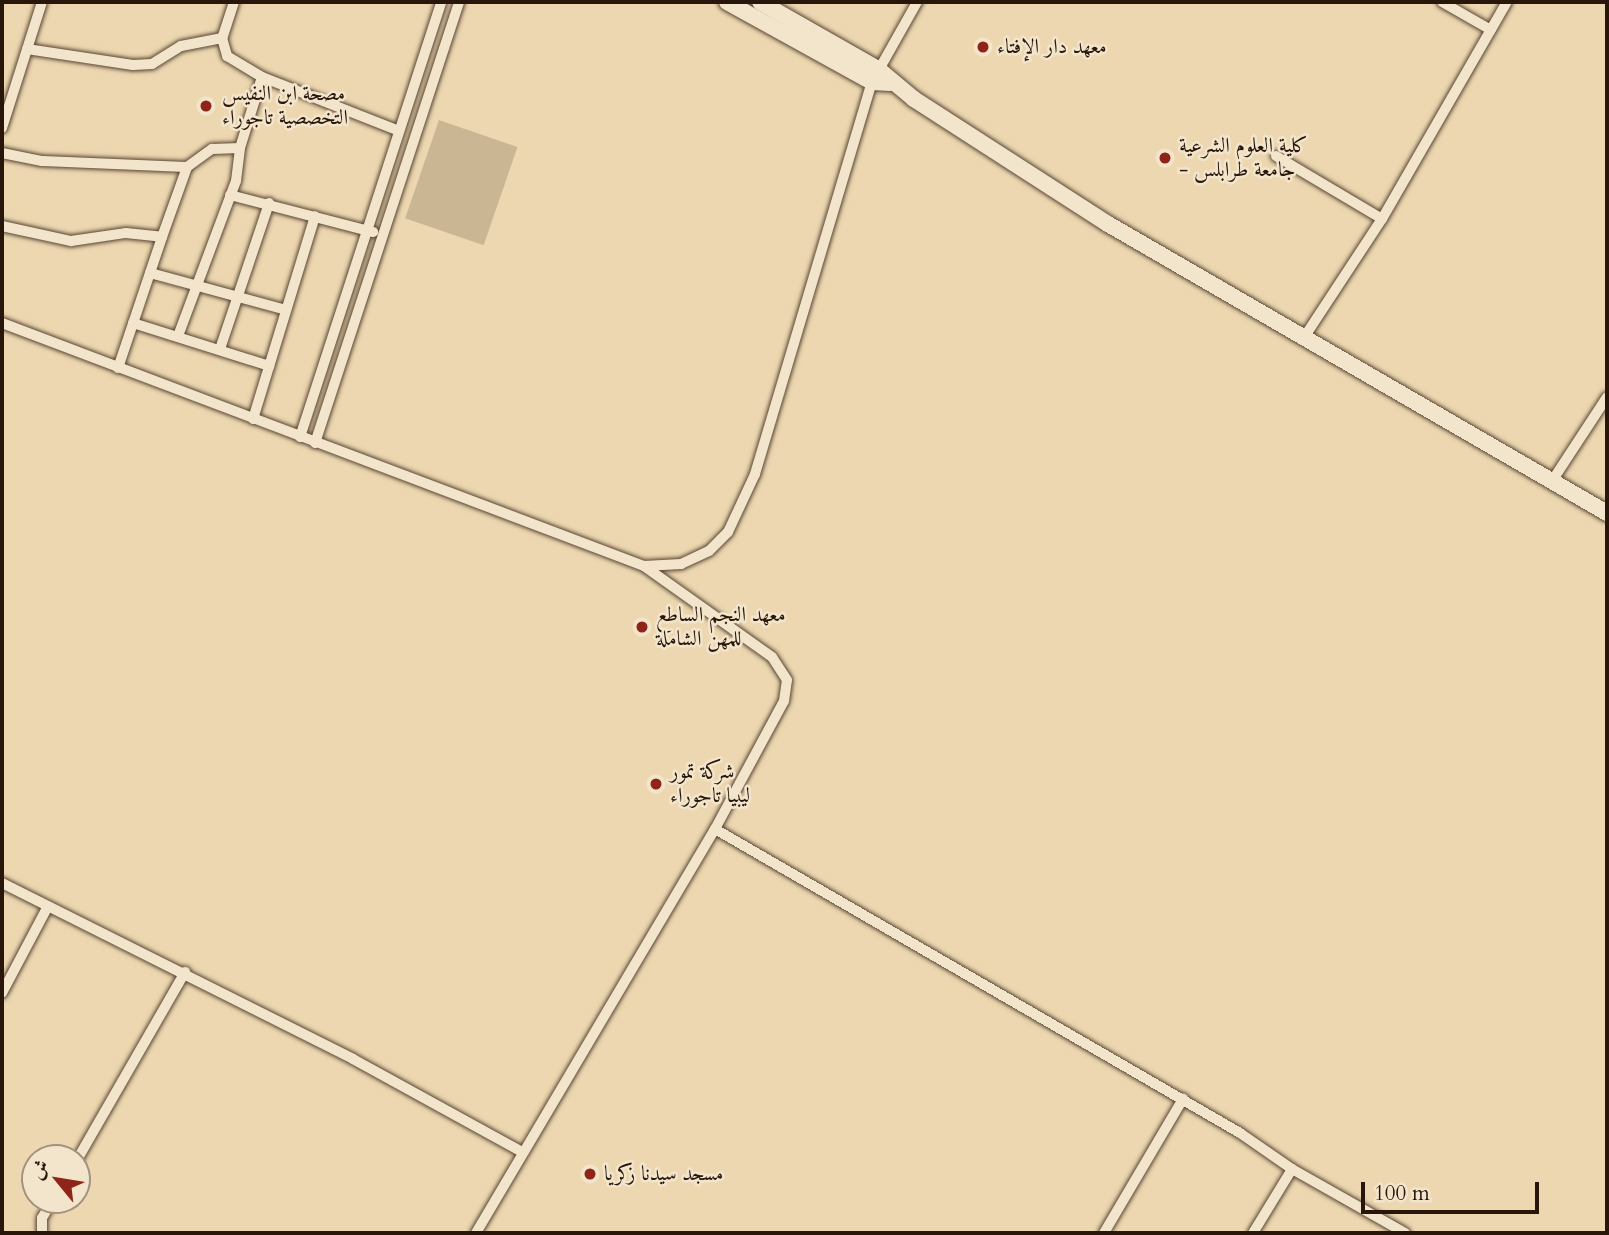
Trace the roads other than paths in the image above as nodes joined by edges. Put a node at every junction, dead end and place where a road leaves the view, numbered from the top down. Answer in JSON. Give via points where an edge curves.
{"nodes":[{"id":1,"x":41,"y":2,"type":"edge"},
{"id":2,"x":234,"y":2,"type":"edge"},
{"id":3,"x":441,"y":2,"type":"edge"},
{"id":4,"x":459,"y":2,"type":"edge"},
{"id":5,"x":727,"y":2,"type":"edge"},
{"id":6,"x":760,"y":2,"type":"edge"},
{"id":7,"x":917,"y":2,"type":"edge"},
{"id":8,"x":1442,"y":2,"type":"edge"},
{"id":9,"x":1507,"y":2,"type":"edge"},
{"id":10,"x":1491,"y":30,"type":"junction"},
{"id":11,"x":431,"y":33,"type":"junction"},
{"id":12,"x":222,"y":38,"type":"junction"},
{"id":13,"x":447,"y":38,"type":"junction"},
{"id":14,"x":27,"y":49,"type":"junction"},
{"id":15,"x":835,"y":52,"type":"junction"},
{"id":16,"x":875,"y":76,"type":"junction"},
{"id":17,"x":262,"y":77,"type":"junction"},
{"id":18,"x":2,"y":128,"type":"edge"},
{"id":19,"x":399,"y":131,"type":"junction"},
{"id":20,"x":240,"y":148,"type":"junction"},
{"id":21,"x":2,"y":153,"type":"edge"},
{"id":22,"x":1276,"y":156,"type":"dead end"},
{"id":23,"x":187,"y":167,"type":"junction"},
{"id":24,"x":230,"y":195,"type":"junction"},
{"id":25,"x":270,"y":204,"type":"junction"},
{"id":26,"x":315,"y":216,"type":"junction"},
{"id":27,"x":1382,"y":219,"type":"junction"},
{"id":28,"x":2,"y":226,"type":"edge"},
{"id":29,"x":367,"y":230,"type":"junction"},
{"id":30,"x":382,"y":234,"type":"junction"},
{"id":31,"x":162,"y":237,"type":"junction"},
{"id":32,"x":358,"y":260,"type":"junction"},
{"id":33,"x":373,"y":265,"type":"junction"},
{"id":34,"x":150,"y":272,"type":"junction"},
{"id":35,"x":194,"y":285,"type":"junction"},
{"id":36,"x":239,"y":297,"type":"junction"},
{"id":37,"x":286,"y":310,"type":"junction"},
{"id":38,"x":2,"y":323,"type":"edge"},
{"id":39,"x":134,"y":323,"type":"junction"},
{"id":40,"x":178,"y":336,"type":"junction"},
{"id":41,"x":1306,"y":336,"type":"junction"},
{"id":42,"x":220,"y":349,"type":"junction"},
{"id":43,"x":270,"y":366,"type":"junction"},
{"id":44,"x":118,"y":368,"type":"junction"},
{"id":45,"x":1607,"y":397,"type":"edge"},
{"id":46,"x":253,"y":419,"type":"junction"},
{"id":47,"x":300,"y":437,"type":"junction"},
{"id":48,"x":315,"y":443,"type":"junction"},
{"id":49,"x":1552,"y":481,"type":"junction"},
{"id":50,"x":1607,"y":513,"type":"edge"},
{"id":51,"x":644,"y":566,"type":"junction"},
{"id":52,"x":715,"y":829,"type":"junction"},
{"id":53,"x":2,"y":883,"type":"edge"},
{"id":54,"x":48,"y":906,"type":"junction"},
{"id":55,"x":185,"y":972,"type":"junction"},
{"id":56,"x":2,"y":993,"type":"edge"},
{"id":57,"x":1183,"y":1099,"type":"junction"},
{"id":58,"x":86,"y":1144,"type":"edge"},
{"id":59,"x":522,"y":1152,"type":"junction"},
{"id":60,"x":1292,"y":1169,"type":"junction"},
{"id":61,"x":44,"y":1214,"type":"edge"},
{"id":62,"x":42,"y":1233,"type":"edge"},
{"id":63,"x":476,"y":1233,"type":"edge"},
{"id":64,"x":1104,"y":1233,"type":"edge"},
{"id":65,"x":1253,"y":1233,"type":"edge"},
{"id":66,"x":1405,"y":1233,"type":"edge"}],
"edges":[{"from":1,"to":14,"type":"street"},
{"from":2,"to":12,"type":"street"},
{"from":3,"to":11,"type":"street"},
{"from":4,"to":13,"type":"street"},
{"from":5,"to":15,"type":"street"},
{"from":6,"to":15,"type":"street"},
{"from":7,"to":16,"type":"street"},
{"from":8,"to":10,"type":"street"},
{"from":9,"to":10,"type":"street"},
{"from":10,"to":27,"type":"street"},
{"from":11,"to":13,"type":"street"},
{"from":11,"to":19,"type":"street"},
{"from":12,"to":14,"type":"street","via":[[181,46],[142,64]]},
{"from":12,"to":17,"type":"street","via":[[227,57]]},
{"from":13,"to":30,"type":"street"},
{"from":14,"to":18,"type":"street"},
{"from":15,"to":16,"type":"street"},
{"from":16,"to":41,"type":"street","via":[[1108,224]]},
{"from":16,"to":51,"type":"street","via":[[755,474],[728,532],[709,551],[681,564]]},
{"from":17,"to":19,"type":"street"},
{"from":17,"to":20,"type":"street"},
{"from":19,"to":29,"type":"street"},
{"from":20,"to":23,"type":"street","via":[[212,149]]},
{"from":20,"to":24,"type":"street"},
{"from":21,"to":23,"type":"street","via":[[42,161]]},
{"from":22,"to":27,"type":"street"},
{"from":23,"to":31,"type":"street"},
{"from":24,"to":25,"type":"street"},
{"from":24,"to":35,"type":"street"},
{"from":25,"to":26,"type":"street"},
{"from":25,"to":36,"type":"street"},
{"from":26,"to":29,"type":"street"},
{"from":26,"to":37,"type":"street"},
{"from":27,"to":41,"type":"street"},
{"from":28,"to":31,"type":"street","via":[[71,240],[126,233]]},
{"from":29,"to":30,"type":"street"},
{"from":29,"to":32,"type":"street"},
{"from":30,"to":33,"type":"street"},
{"from":31,"to":34,"type":"street"},
{"from":32,"to":33,"type":"street"},
{"from":32,"to":47,"type":"street"},
{"from":33,"to":48,"type":"street"},
{"from":34,"to":35,"type":"street"},
{"from":34,"to":39,"type":"street"},
{"from":35,"to":36,"type":"street"},
{"from":35,"to":40,"type":"street"},
{"from":36,"to":37,"type":"street"},
{"from":36,"to":42,"type":"street"},
{"from":37,"to":43,"type":"street"},
{"from":38,"to":44,"type":"street"},
{"from":39,"to":40,"type":"street"},
{"from":39,"to":44,"type":"street"},
{"from":40,"to":42,"type":"street"},
{"from":41,"to":49,"type":"street"},
{"from":42,"to":43,"type":"street"},
{"from":43,"to":46,"type":"street"},
{"from":44,"to":46,"type":"street"},
{"from":45,"to":49,"type":"street"},
{"from":46,"to":47,"type":"street"},
{"from":47,"to":48,"type":"street"},
{"from":48,"to":51,"type":"street"},
{"from":49,"to":50,"type":"street"},
{"from":51,"to":52,"type":"street","via":[[772,657],[787,680],[785,701]]},
{"from":52,"to":57,"type":"street"},
{"from":52,"to":59,"type":"street"},
{"from":53,"to":54,"type":"street"},
{"from":54,"to":55,"type":"street"},
{"from":54,"to":56,"type":"street"},
{"from":55,"to":58,"type":"street"},
{"from":55,"to":59,"type":"street"},
{"from":57,"to":60,"type":"street"},
{"from":57,"to":64,"type":"street"},
{"from":59,"to":63,"type":"street"},
{"from":60,"to":65,"type":"street"},
{"from":60,"to":66,"type":"street"},
{"from":61,"to":62,"type":"street"}]}
